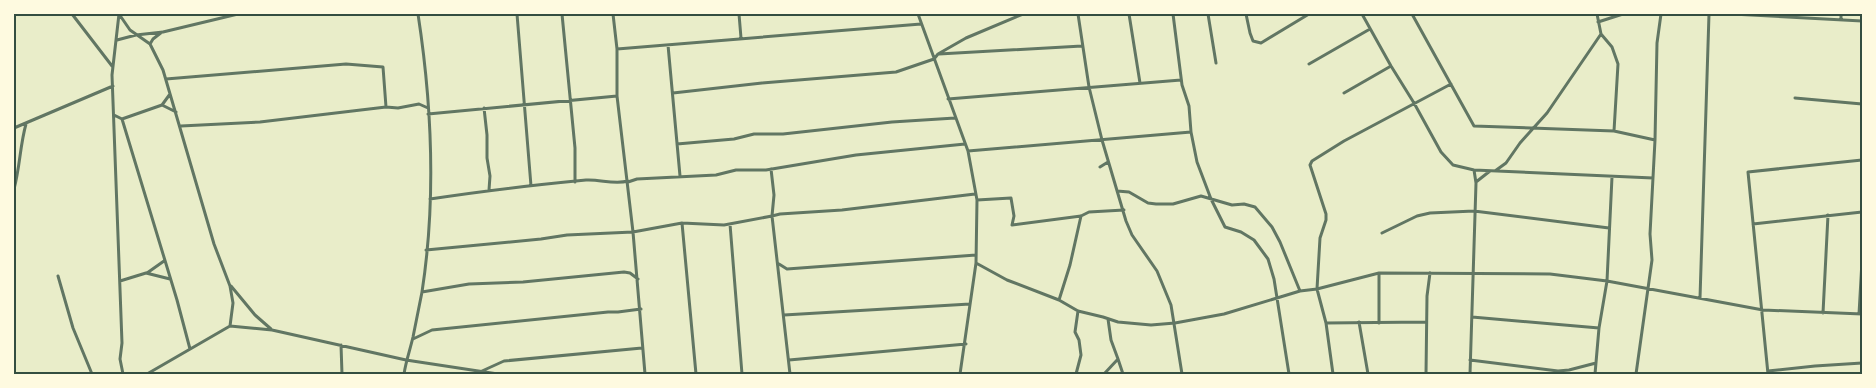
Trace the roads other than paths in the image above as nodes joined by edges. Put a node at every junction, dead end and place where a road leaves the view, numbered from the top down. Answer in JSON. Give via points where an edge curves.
{"nodes":[{"id":1,"x":72,"y":14,"type":"edge"},
{"id":2,"x":119,"y":14,"type":"edge"},
{"id":3,"x":238,"y":14,"type":"edge"},
{"id":4,"x":418,"y":14,"type":"edge"},
{"id":5,"x":517,"y":14,"type":"edge"},
{"id":6,"x":562,"y":14,"type":"edge"},
{"id":7,"x":613,"y":14,"type":"edge"},
{"id":8,"x":739,"y":14,"type":"edge"},
{"id":9,"x":918,"y":14,"type":"edge"},
{"id":10,"x":1023,"y":14,"type":"edge"},
{"id":11,"x":1078,"y":14,"type":"edge"},
{"id":12,"x":1129,"y":14,"type":"edge"},
{"id":13,"x":1173,"y":14,"type":"edge"},
{"id":14,"x":1208,"y":14,"type":"edge"},
{"id":15,"x":1246,"y":14,"type":"edge"},
{"id":16,"x":1309,"y":14,"type":"edge"},
{"id":17,"x":1362,"y":14,"type":"edge"},
{"id":18,"x":1412,"y":14,"type":"edge"},
{"id":19,"x":1597,"y":14,"type":"edge"},
{"id":20,"x":1623,"y":14,"type":"edge"},
{"id":21,"x":1661,"y":14,"type":"edge"},
{"id":22,"x":1709,"y":14,"type":"edge"},
{"id":23,"x":1732,"y":14,"type":"edge"},
{"id":24,"x":1841,"y":14,"type":"edge"},
{"id":25,"x":1841,"y":20,"type":"junction"},
{"id":26,"x":1862,"y":21,"type":"edge"},
{"id":27,"x":1598,"y":22,"type":"junction"},
{"id":28,"x":921,"y":24,"type":"junction"},
{"id":29,"x":1370,"y":29,"type":"junction"},
{"id":30,"x":163,"y":32,"type":"junction"},
{"id":31,"x":1601,"y":34,"type":"junction"},
{"id":32,"x":136,"y":35,"type":"junction"},
{"id":33,"x":741,"y":38,"type":"junction"},
{"id":34,"x":117,"y":40,"type":"junction"},
{"id":35,"x":150,"y":44,"type":"junction"},
{"id":36,"x":668,"y":45,"type":"junction"},
{"id":37,"x":1083,"y":46,"type":"junction"},
{"id":38,"x":617,"y":49,"type":"junction"},
{"id":39,"x":938,"y":54,"type":"junction"},
{"id":40,"x":934,"y":59,"type":"junction"},
{"id":41,"x":1216,"y":62,"type":"dead end"},
{"id":42,"x":1309,"y":64,"type":"dead end"},
{"id":43,"x":112,"y":66,"type":"junction"},
{"id":44,"x":1391,"y":66,"type":"junction"},
{"id":45,"x":166,"y":80,"type":"junction"},
{"id":46,"x":1181,"y":80,"type":"junction"},
{"id":47,"x":1140,"y":83,"type":"junction"},
{"id":48,"x":1451,"y":84,"type":"junction"},
{"id":49,"x":112,"y":86,"type":"junction"},
{"id":50,"x":1089,"y":87,"type":"junction"},
{"id":51,"x":673,"y":93,"type":"junction"},
{"id":52,"x":1344,"y":93,"type":"dead end"},
{"id":53,"x":170,"y":94,"type":"junction"},
{"id":54,"x":618,"y":96,"type":"junction"},
{"id":55,"x":1795,"y":98,"type":"dead end"},
{"id":56,"x":948,"y":99,"type":"junction"},
{"id":57,"x":571,"y":101,"type":"junction"},
{"id":58,"x":1414,"y":103,"type":"junction"},
{"id":59,"x":1862,"y":104,"type":"edge"},
{"id":60,"x":162,"y":105,"type":"junction"},
{"id":61,"x":523,"y":105,"type":"junction"},
{"id":62,"x":386,"y":107,"type":"junction"},
{"id":63,"x":428,"y":108,"type":"junction"},
{"id":64,"x":484,"y":108,"type":"junction"},
{"id":65,"x":176,"y":112,"type":"junction"},
{"id":66,"x":114,"y":114,"type":"junction"},
{"id":67,"x":428,"y":114,"type":"junction"},
{"id":68,"x":955,"y":118,"type":"junction"},
{"id":69,"x":122,"y":119,"type":"junction"},
{"id":70,"x":26,"y":123,"type":"junction"},
{"id":71,"x":180,"y":126,"type":"junction"},
{"id":72,"x":1535,"y":127,"type":"junction"},
{"id":73,"x":14,"y":128,"type":"edge"},
{"id":74,"x":1614,"y":131,"type":"junction"},
{"id":75,"x":1191,"y":132,"type":"junction"},
{"id":76,"x":1102,"y":140,"type":"junction"},
{"id":77,"x":1655,"y":140,"type":"junction"},
{"id":78,"x":677,"y":144,"type":"junction"},
{"id":79,"x":965,"y":144,"type":"junction"},
{"id":80,"x":968,"y":151,"type":"junction"},
{"id":81,"x":1862,"y":160,"type":"edge"},
{"id":82,"x":1108,"y":162,"type":"junction"},
{"id":83,"x":1506,"y":163,"type":"junction"},
{"id":84,"x":1100,"y":167,"type":"dead end"},
{"id":85,"x":771,"y":169,"type":"junction"},
{"id":86,"x":766,"y":170,"type":"junction"},
{"id":87,"x":1474,"y":170,"type":"junction"},
{"id":88,"x":1490,"y":171,"type":"junction"},
{"id":89,"x":1495,"y":171,"type":"junction"},
{"id":90,"x":1507,"y":172,"type":"junction"},
{"id":91,"x":627,"y":173,"type":"junction"},
{"id":92,"x":680,"y":176,"type":"junction"},
{"id":93,"x":772,"y":176,"type":"junction"},
{"id":94,"x":1612,"y":177,"type":"junction"},
{"id":95,"x":1653,"y":178,"type":"junction"},
{"id":96,"x":637,"y":179,"type":"junction"},
{"id":97,"x":576,"y":182,"type":"junction"},
{"id":98,"x":628,"y":182,"type":"junction"},
{"id":99,"x":621,"y":183,"type":"junction"},
{"id":100,"x":1476,"y":183,"type":"junction"},
{"id":101,"x":531,"y":186,"type":"junction"},
{"id":102,"x":14,"y":188,"type":"edge"},
{"id":103,"x":490,"y":190,"type":"junction"},
{"id":104,"x":629,"y":190,"type":"junction"},
{"id":105,"x":1117,"y":191,"type":"junction"},
{"id":106,"x":975,"y":194,"type":"junction"},
{"id":107,"x":430,"y":199,"type":"junction"},
{"id":108,"x":1212,"y":199,"type":"junction"},
{"id":109,"x":977,"y":200,"type":"junction"},
{"id":110,"x":1124,"y":210,"type":"junction"},
{"id":111,"x":1474,"y":211,"type":"junction"},
{"id":112,"x":1862,"y":212,"type":"edge"},
{"id":113,"x":1828,"y":215,"type":"junction"},
{"id":114,"x":772,"y":216,"type":"junction"},
{"id":115,"x":1081,"y":216,"type":"junction"},
{"id":116,"x":682,"y":223,"type":"junction"},
{"id":117,"x":730,"y":224,"type":"junction"},
{"id":118,"x":1752,"y":224,"type":"junction"},
{"id":119,"x":1609,"y":228,"type":"junction"},
{"id":120,"x":633,"y":232,"type":"junction"},
{"id":121,"x":1382,"y":233,"type":"dead end"},
{"id":122,"x":426,"y":250,"type":"junction"},
{"id":123,"x":976,"y":255,"type":"junction"},
{"id":124,"x":164,"y":261,"type":"junction"},
{"id":125,"x":1862,"y":261,"type":"edge"},
{"id":126,"x":976,"y":263,"type":"junction"},
{"id":127,"x":778,"y":264,"type":"junction"},
{"id":128,"x":787,"y":269,"type":"junction"},
{"id":129,"x":1379,"y":273,"type":"junction"},
{"id":130,"x":146,"y":274,"type":"junction"},
{"id":131,"x":779,"y":274,"type":"junction"},
{"id":132,"x":1430,"y":274,"type":"junction"},
{"id":133,"x":1472,"y":274,"type":"junction"},
{"id":134,"x":58,"y":276,"type":"dead end"},
{"id":135,"x":170,"y":279,"type":"junction"},
{"id":136,"x":638,"y":280,"type":"junction"},
{"id":137,"x":1607,"y":280,"type":"junction"},
{"id":138,"x":120,"y":281,"type":"junction"},
{"id":139,"x":230,"y":286,"type":"junction"},
{"id":140,"x":1317,"y":288,"type":"junction"},
{"id":141,"x":1649,"y":288,"type":"junction"},
{"id":142,"x":1300,"y":291,"type":"junction"},
{"id":143,"x":422,"y":292,"type":"junction"},
{"id":144,"x":1277,"y":297,"type":"junction"},
{"id":145,"x":1700,"y":298,"type":"junction"},
{"id":146,"x":1059,"y":300,"type":"junction"},
{"id":147,"x":970,"y":304,"type":"junction"},
{"id":148,"x":641,"y":308,"type":"junction"},
{"id":149,"x":1762,"y":310,"type":"junction"},
{"id":150,"x":1078,"y":311,"type":"junction"},
{"id":151,"x":1823,"y":313,"type":"junction"},
{"id":152,"x":1860,"y":314,"type":"edge"},
{"id":153,"x":784,"y":316,"type":"junction"},
{"id":154,"x":1472,"y":316,"type":"junction"},
{"id":155,"x":1108,"y":319,"type":"junction"},
{"id":156,"x":1359,"y":322,"type":"junction"},
{"id":157,"x":1426,"y":322,"type":"junction"},
{"id":158,"x":1175,"y":323,"type":"junction"},
{"id":159,"x":1326,"y":323,"type":"junction"},
{"id":160,"x":1379,"y":323,"type":"junction"},
{"id":161,"x":230,"y":326,"type":"junction"},
{"id":162,"x":1599,"y":328,"type":"junction"},
{"id":163,"x":272,"y":330,"type":"junction"},
{"id":164,"x":413,"y":339,"type":"junction"},
{"id":165,"x":966,"y":344,"type":"junction"},
{"id":166,"x":341,"y":345,"type":"junction"},
{"id":167,"x":190,"y":348,"type":"junction"},
{"id":168,"x":642,"y":348,"type":"junction"},
{"id":169,"x":1118,"y":359,"type":"junction"},
{"id":170,"x":406,"y":360,"type":"junction"},
{"id":171,"x":789,"y":360,"type":"junction"},
{"id":172,"x":1470,"y":360,"type":"junction"},
{"id":173,"x":1596,"y":363,"type":"junction"},
{"id":174,"x":1862,"y":364,"type":"edge"},
{"id":175,"x":481,"y":372,"type":"junction"},
{"id":176,"x":1768,"y":373,"type":"edge"},
{"id":177,"x":92,"y":374,"type":"edge"},
{"id":178,"x":123,"y":374,"type":"edge"},
{"id":179,"x":147,"y":374,"type":"edge"},
{"id":180,"x":342,"y":374,"type":"edge"},
{"id":181,"x":404,"y":374,"type":"edge"},
{"id":182,"x":498,"y":374,"type":"edge"},
{"id":183,"x":646,"y":374,"type":"edge"},
{"id":184,"x":696,"y":374,"type":"edge"},
{"id":185,"x":742,"y":374,"type":"edge"},
{"id":186,"x":790,"y":374,"type":"edge"},
{"id":187,"x":960,"y":374,"type":"edge"},
{"id":188,"x":1076,"y":374,"type":"edge"},
{"id":189,"x":1104,"y":374,"type":"edge"},
{"id":190,"x":1123,"y":374,"type":"edge"},
{"id":191,"x":1182,"y":374,"type":"edge"},
{"id":192,"x":1289,"y":374,"type":"edge"},
{"id":193,"x":1333,"y":374,"type":"edge"},
{"id":194,"x":1368,"y":374,"type":"edge"},
{"id":195,"x":1426,"y":374,"type":"edge"},
{"id":196,"x":1470,"y":374,"type":"edge"},
{"id":197,"x":1595,"y":374,"type":"edge"},
{"id":198,"x":1636,"y":374,"type":"edge"}],
"edges":[{"from":1,"to":43,"type":"street"},
{"from":2,"to":32,"type":"street"},
{"from":2,"to":34,"type":"street"},
{"from":3,"to":30,"type":"street"},
{"from":4,"to":63,"type":"street"},
{"from":5,"to":61,"type":"street"},
{"from":6,"to":57,"type":"street"},
{"from":7,"to":38,"type":"street"},
{"from":8,"to":33,"type":"street"},
{"from":9,"to":28,"type":"street"},
{"from":10,"to":39,"type":"street","via":[[966,38]]},
{"from":11,"to":37,"type":"street"},
{"from":12,"to":47,"type":"street"},
{"from":13,"to":46,"type":"street"},
{"from":14,"to":41,"type":"street"},
{"from":15,"to":16,"type":"street","via":[[1253,41],[1261,44]]},
{"from":17,"to":29,"type":"street"},
{"from":18,"to":48,"type":"street"},
{"from":19,"to":27,"type":"street"},
{"from":20,"to":27,"type":"street"},
{"from":21,"to":77,"type":"street"},
{"from":22,"to":145,"type":"street"},
{"from":23,"to":25,"type":"street"},
{"from":24,"to":25,"type":"street"},
{"from":25,"to":26,"type":"street"},
{"from":27,"to":31,"type":"street"},
{"from":28,"to":33,"type":"street"},
{"from":28,"to":40,"type":"street"},
{"from":29,"to":42,"type":"street"},
{"from":29,"to":44,"type":"street"},
{"from":30,"to":32,"type":"street"},
{"from":30,"to":35,"type":"street"},
{"from":31,"to":72,"type":"street"},
{"from":31,"to":74,"type":"street","via":[[1612,47],[1618,64]]},
{"from":32,"to":34,"type":"street"},
{"from":32,"to":35,"type":"street"},
{"from":33,"to":36,"type":"street"},
{"from":34,"to":43,"type":"street"},
{"from":35,"to":45,"type":"street"},
{"from":36,"to":38,"type":"street"},
{"from":36,"to":51,"type":"street"},
{"from":37,"to":39,"type":"street"},
{"from":37,"to":50,"type":"street"},
{"from":38,"to":54,"type":"street"},
{"from":39,"to":40,"type":"street"},
{"from":40,"to":51,"type":"street","via":[[896,72]]},
{"from":40,"to":56,"type":"street"},
{"from":43,"to":49,"type":"street"},
{"from":44,"to":52,"type":"street"},
{"from":44,"to":58,"type":"street"},
{"from":45,"to":53,"type":"street"},
{"from":45,"to":62,"type":"street","via":[[365,64],[383,67]]},
{"from":46,"to":47,"type":"street"},
{"from":46,"to":75,"type":"street","via":[[1189,106]]},
{"from":47,"to":50,"type":"street"},
{"from":48,"to":58,"type":"street"},
{"from":48,"to":72,"type":"street","via":[[1474,126]]},
{"from":49,"to":66,"type":"street"},
{"from":49,"to":70,"type":"street"},
{"from":50,"to":56,"type":"street"},
{"from":50,"to":76,"type":"street"},
{"from":51,"to":78,"type":"street"},
{"from":53,"to":60,"type":"street"},
{"from":53,"to":65,"type":"street"},
{"from":54,"to":57,"type":"street"},
{"from":54,"to":91,"type":"street"},
{"from":55,"to":59,"type":"street"},
{"from":56,"to":68,"type":"street"},
{"from":57,"to":61,"type":"street"},
{"from":57,"to":97,"type":"street"},
{"from":58,"to":87,"type":"street","via":[[1446,160],[1452,165]]},
{"from":58,"to":140,"type":"street","via":[[1312,161],[1310,165],[1326,214],[1320,238]]},
{"from":60,"to":65,"type":"street"},
{"from":60,"to":69,"type":"street"},
{"from":61,"to":64,"type":"street"},
{"from":61,"to":101,"type":"street"},
{"from":62,"to":63,"type":"street","via":[[418,104]]},
{"from":62,"to":71,"type":"street","via":[[260,122]]},
{"from":63,"to":67,"type":"street"},
{"from":64,"to":67,"type":"street"},
{"from":64,"to":103,"type":"street"},
{"from":65,"to":71,"type":"street"},
{"from":66,"to":69,"type":"street"},
{"from":66,"to":138,"type":"street"},
{"from":67,"to":107,"type":"street"},
{"from":68,"to":78,"type":"street","via":[[754,134]]},
{"from":68,"to":79,"type":"street"},
{"from":69,"to":124,"type":"street"},
{"from":70,"to":73,"type":"street"},
{"from":70,"to":102,"type":"street"},
{"from":71,"to":139,"type":"street","via":[[214,244]]},
{"from":72,"to":74,"type":"street"},
{"from":72,"to":83,"type":"street"},
{"from":74,"to":77,"type":"street"},
{"from":75,"to":76,"type":"street"},
{"from":75,"to":108,"type":"street","via":[[1197,162]]},
{"from":76,"to":80,"type":"street"},
{"from":76,"to":82,"type":"street"},
{"from":77,"to":95,"type":"street"},
{"from":78,"to":92,"type":"street"},
{"from":79,"to":80,"type":"street"},
{"from":79,"to":85,"type":"street","via":[[856,155]]},
{"from":80,"to":106,"type":"street"},
{"from":81,"to":118,"type":"street","via":[[1748,172]]},
{"from":82,"to":84,"type":"street"},
{"from":82,"to":105,"type":"street"},
{"from":83,"to":89,"type":"street"},
{"from":83,"to":90,"type":"street"},
{"from":85,"to":86,"type":"street"},
{"from":85,"to":93,"type":"street"},
{"from":86,"to":92,"type":"street"},
{"from":86,"to":93,"type":"street"},
{"from":87,"to":88,"type":"street"},
{"from":87,"to":100,"type":"street"},
{"from":88,"to":89,"type":"street"},
{"from":88,"to":100,"type":"street"},
{"from":89,"to":90,"type":"street"},
{"from":90,"to":94,"type":"street"},
{"from":91,"to":96,"type":"street"},
{"from":91,"to":98,"type":"street"},
{"from":92,"to":96,"type":"street"},
{"from":93,"to":114,"type":"street"},
{"from":94,"to":95,"type":"street"},
{"from":94,"to":119,"type":"street"},
{"from":95,"to":141,"type":"street"},
{"from":96,"to":98,"type":"street"},
{"from":97,"to":99,"type":"street"},
{"from":97,"to":101,"type":"street"},
{"from":98,"to":99,"type":"street"},
{"from":98,"to":104,"type":"street"},
{"from":99,"to":104,"type":"street"},
{"from":100,"to":111,"type":"street"},
{"from":101,"to":103,"type":"street"},
{"from":103,"to":107,"type":"street"},
{"from":104,"to":120,"type":"street"},
{"from":105,"to":108,"type":"street","via":[[1129,192],[1156,204],[1173,204],[1202,196]]},
{"from":105,"to":110,"type":"street"},
{"from":106,"to":109,"type":"street"},
{"from":106,"to":114,"type":"street"},
{"from":107,"to":122,"type":"street"},
{"from":108,"to":142,"type":"street","via":[[1256,207],[1280,242]]},
{"from":108,"to":144,"type":"street","via":[[1225,226],[1254,240],[1263,250],[1271,267]]},
{"from":109,"to":115,"type":"street","via":[[1011,198],[1012,225]]},
{"from":109,"to":123,"type":"street"},
{"from":110,"to":115,"type":"street","via":[[1089,212]]},
{"from":110,"to":158,"type":"street","via":[[1132,235],[1164,284]]},
{"from":111,"to":119,"type":"street"},
{"from":111,"to":121,"type":"street","via":[[1416,216]]},
{"from":111,"to":133,"type":"street"},
{"from":112,"to":113,"type":"street"},
{"from":113,"to":118,"type":"street"},
{"from":113,"to":151,"type":"street"},
{"from":114,"to":117,"type":"street"},
{"from":114,"to":127,"type":"street"},
{"from":115,"to":146,"type":"street"},
{"from":116,"to":117,"type":"street"},
{"from":116,"to":120,"type":"street"},
{"from":116,"to":184,"type":"street"},
{"from":117,"to":185,"type":"street"},
{"from":118,"to":149,"type":"street"},
{"from":119,"to":137,"type":"street"},
{"from":120,"to":122,"type":"street","via":[[567,235]]},
{"from":120,"to":136,"type":"street"},
{"from":122,"to":143,"type":"street"},
{"from":123,"to":126,"type":"street"},
{"from":123,"to":128,"type":"street"},
{"from":124,"to":130,"type":"street"},
{"from":124,"to":135,"type":"street"},
{"from":125,"to":152,"type":"street"},
{"from":126,"to":146,"type":"street","via":[[1007,280]]},
{"from":126,"to":147,"type":"street"},
{"from":127,"to":128,"type":"street"},
{"from":127,"to":131,"type":"street"},
{"from":128,"to":131,"type":"street"},
{"from":129,"to":132,"type":"street"},
{"from":129,"to":140,"type":"street"},
{"from":129,"to":160,"type":"street"},
{"from":130,"to":135,"type":"street"},
{"from":130,"to":138,"type":"street"},
{"from":131,"to":153,"type":"street"},
{"from":132,"to":133,"type":"street"},
{"from":132,"to":157,"type":"street"},
{"from":133,"to":137,"type":"street","via":[[1550,274]]},
{"from":133,"to":154,"type":"street"},
{"from":134,"to":177,"type":"street","via":[[73,328]]},
{"from":135,"to":167,"type":"street"},
{"from":136,"to":143,"type":"street","via":[[624,272],[469,284]]},
{"from":136,"to":148,"type":"street"},
{"from":137,"to":141,"type":"street"},
{"from":137,"to":162,"type":"street"},
{"from":138,"to":178,"type":"street","via":[[120,359]]},
{"from":139,"to":161,"type":"street","via":[[233,303]]},
{"from":139,"to":163,"type":"street"},
{"from":140,"to":142,"type":"street"},
{"from":140,"to":159,"type":"street"},
{"from":141,"to":145,"type":"street"},
{"from":141,"to":198,"type":"street"},
{"from":142,"to":144,"type":"street"},
{"from":143,"to":164,"type":"street"},
{"from":144,"to":158,"type":"street","via":[[1224,314]]},
{"from":144,"to":192,"type":"street"},
{"from":145,"to":149,"type":"street"},
{"from":146,"to":150,"type":"street"},
{"from":147,"to":153,"type":"street"},
{"from":147,"to":165,"type":"street"},
{"from":148,"to":164,"type":"street","via":[[432,330]]},
{"from":148,"to":168,"type":"street"},
{"from":149,"to":151,"type":"street"},
{"from":149,"to":176,"type":"street"},
{"from":150,"to":155,"type":"street"},
{"from":150,"to":188,"type":"street","via":[[1075,332],[1081,355]]},
{"from":151,"to":152,"type":"street"},
{"from":153,"to":171,"type":"street"},
{"from":154,"to":162,"type":"street"},
{"from":154,"to":172,"type":"street"},
{"from":155,"to":158,"type":"street","via":[[1151,325]]},
{"from":155,"to":169,"type":"street"},
{"from":156,"to":159,"type":"street"},
{"from":156,"to":160,"type":"street"},
{"from":156,"to":194,"type":"street"},
{"from":157,"to":160,"type":"street"},
{"from":157,"to":195,"type":"street"},
{"from":158,"to":191,"type":"street"},
{"from":159,"to":193,"type":"street"},
{"from":161,"to":163,"type":"street"},
{"from":161,"to":167,"type":"street"},
{"from":162,"to":173,"type":"street"},
{"from":163,"to":166,"type":"street"},
{"from":164,"to":170,"type":"street"},
{"from":165,"to":171,"type":"street"},
{"from":165,"to":187,"type":"street"},
{"from":166,"to":170,"type":"street"},
{"from":166,"to":180,"type":"street"},
{"from":167,"to":179,"type":"street"},
{"from":168,"to":175,"type":"street","via":[[504,361]]},
{"from":168,"to":183,"type":"street"},
{"from":169,"to":189,"type":"street"},
{"from":169,"to":190,"type":"street"},
{"from":170,"to":175,"type":"street"},
{"from":170,"to":181,"type":"street"},
{"from":171,"to":186,"type":"street"},
{"from":172,"to":173,"type":"street","via":[[1558,371]]},
{"from":172,"to":196,"type":"street"},
{"from":173,"to":197,"type":"street"},
{"from":174,"to":176,"type":"street"},
{"from":175,"to":182,"type":"street"}]}
